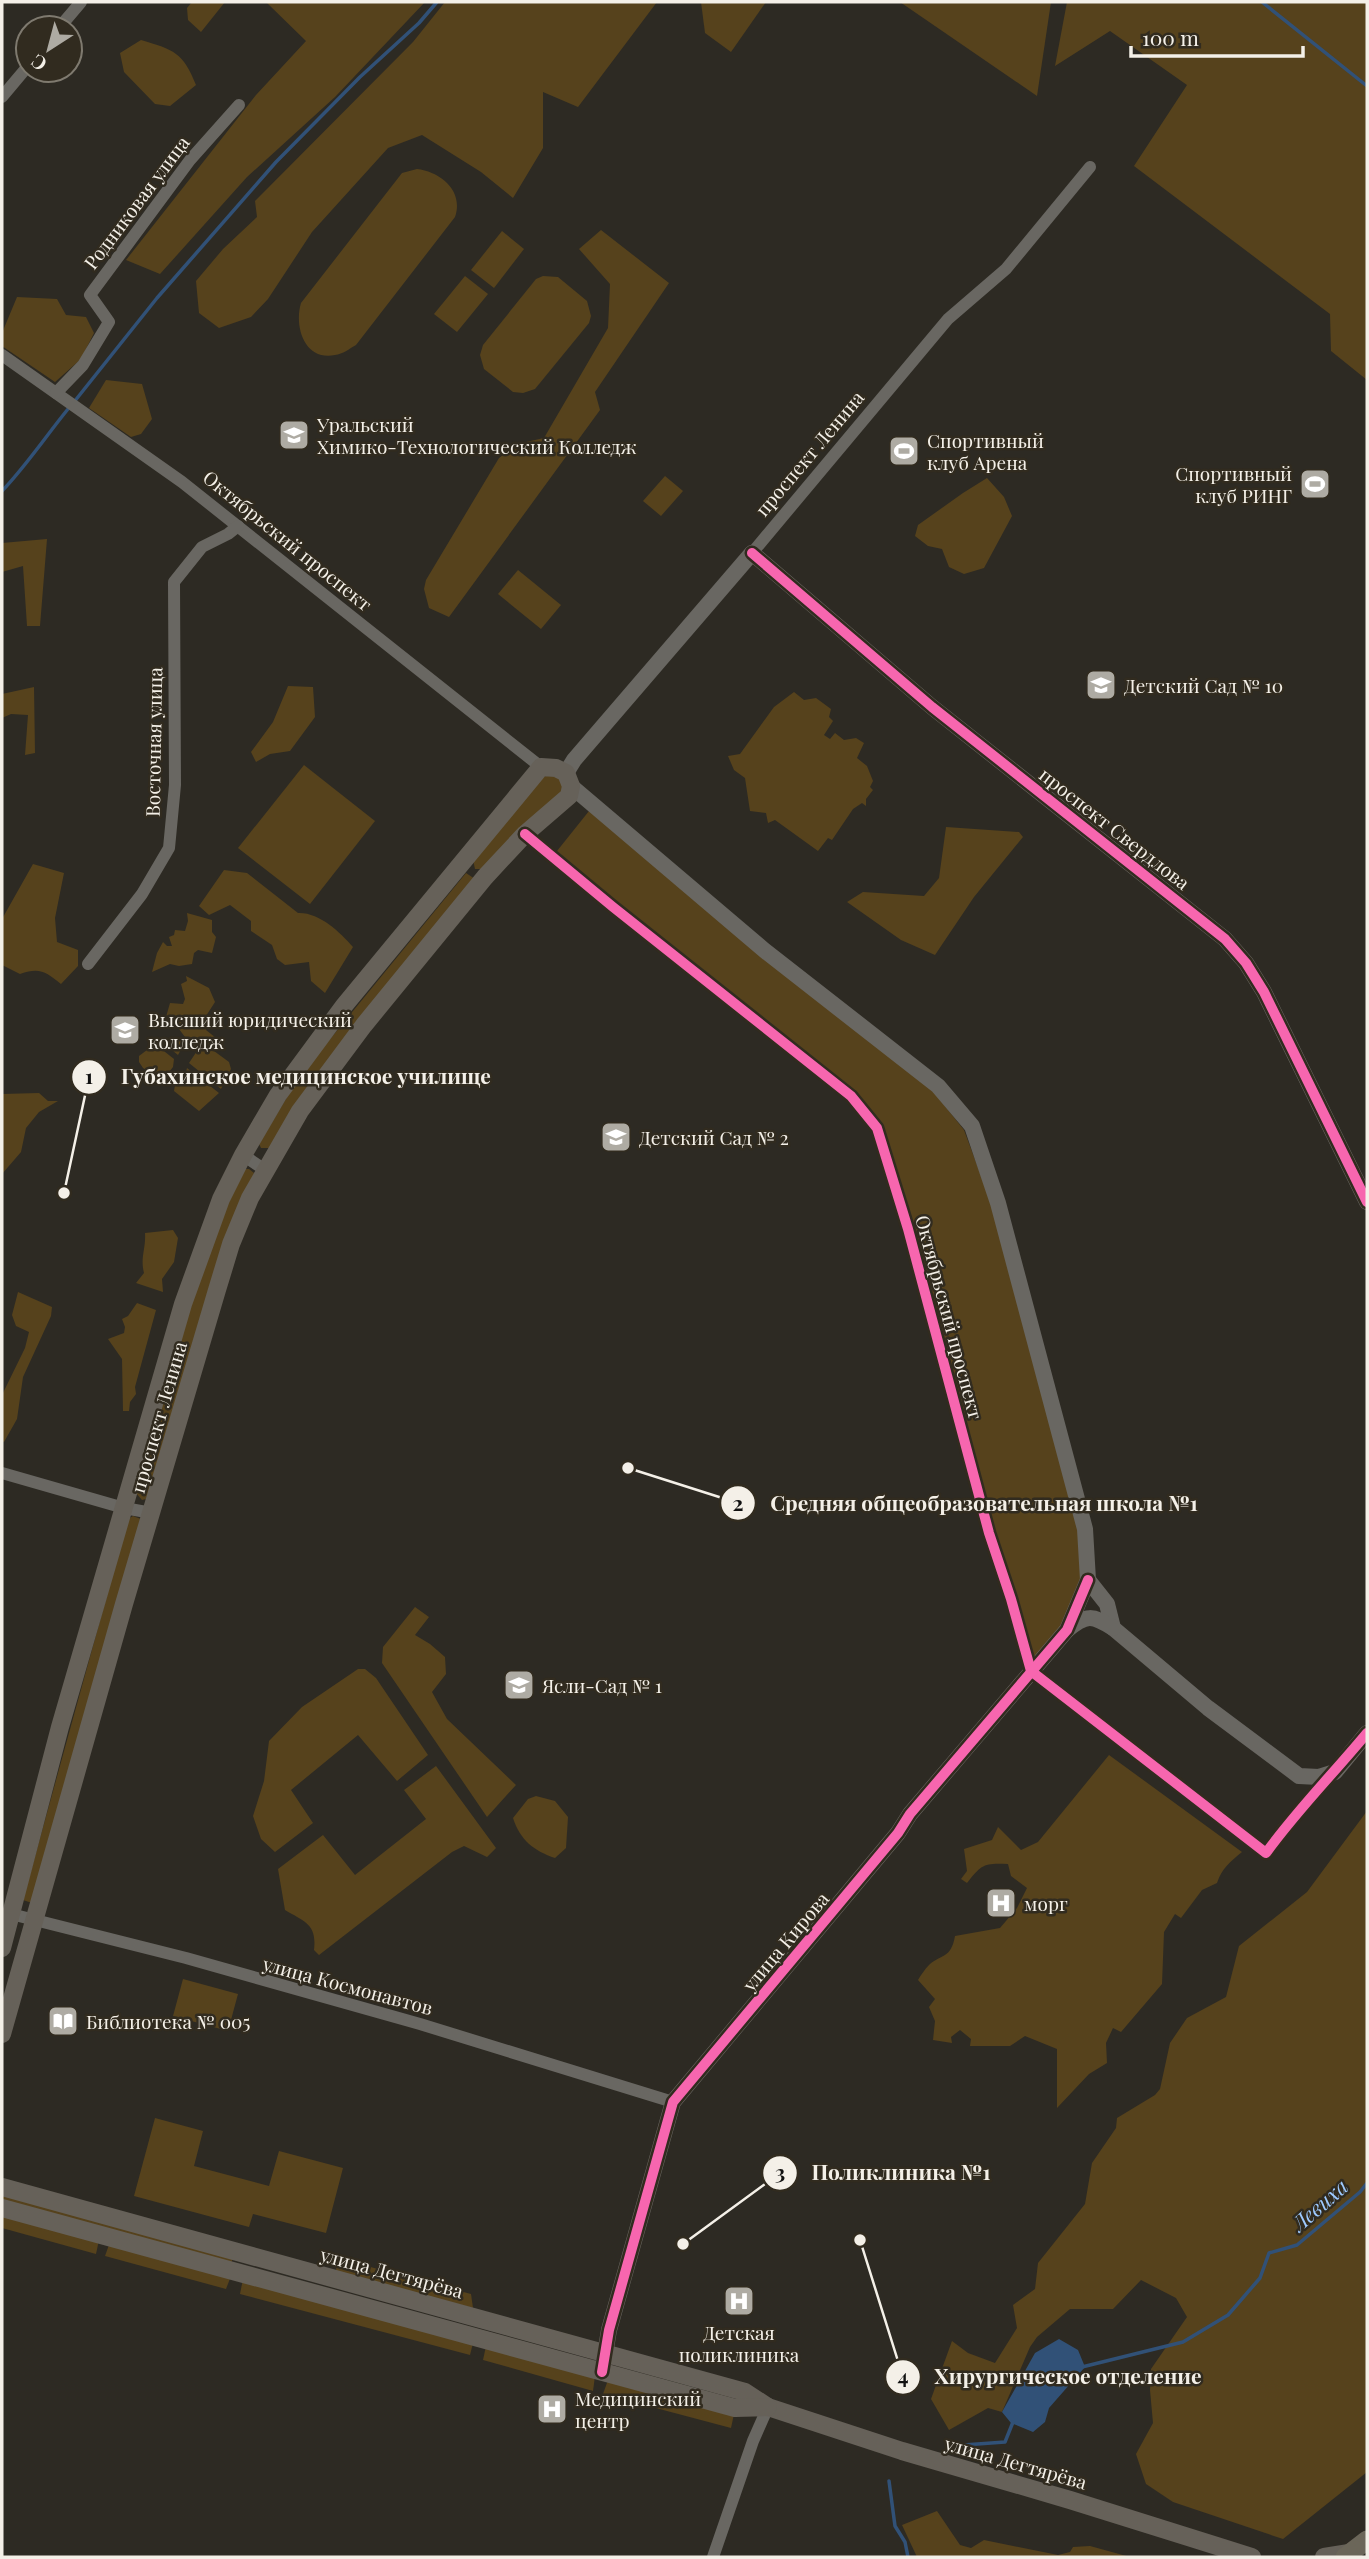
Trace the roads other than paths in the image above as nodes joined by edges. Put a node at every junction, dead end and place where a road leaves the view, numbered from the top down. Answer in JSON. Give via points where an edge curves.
{"nodes":[{"id":1,"x":14,"y":83,"type":"edge"},
{"id":2,"x":2,"y":97,"type":"edge"},
{"id":3,"x":239,"y":104,"type":"dead end"},
{"id":4,"x":1090,"y":167,"type":"dead end"},
{"id":5,"x":2,"y":355,"type":"edge"},
{"id":6,"x":56,"y":393,"type":"junction"},
{"id":7,"x":237,"y":526,"type":"junction"},
{"id":8,"x":752,"y":553,"type":"junction"},
{"id":9,"x":541,"y":767,"type":"junction"},
{"id":10,"x":568,"y":780,"type":"junction"},
{"id":11,"x":525,"y":834,"type":"junction"},
{"id":12,"x":464,"y":860,"type":"junction"},
{"id":13,"x":485,"y":877,"type":"junction"},
{"id":14,"x":88,"y":964,"type":"dead end"},
{"id":15,"x":243,"y":1155,"type":"junction"},
{"id":16,"x":265,"y":1170,"type":"junction"},
{"id":17,"x":1367,"y":1202,"type":"edge"},
{"id":18,"x":2,"y":1473,"type":"edge"},
{"id":19,"x":124,"y":1508,"type":"junction"},
{"id":20,"x":152,"y":1513,"type":"junction"},
{"id":21,"x":1088,"y":1580,"type":"junction"},
{"id":22,"x":1113,"y":1628,"type":"junction"},
{"id":23,"x":1067,"y":1630,"type":"junction"},
{"id":24,"x":1031,"y":1671,"type":"junction"},
{"id":25,"x":1367,"y":1733,"type":"edge"},
{"id":26,"x":1335,"y":1772,"type":"junction"},
{"id":27,"x":11,"y":1913,"type":"junction"},
{"id":28,"x":34,"y":1920,"type":"junction"},
{"id":29,"x":2,"y":1948,"type":"edge"},
{"id":30,"x":2,"y":2034,"type":"edge"},
{"id":31,"x":673,"y":2102,"type":"junction"},
{"id":32,"x":2,"y":2188,"type":"edge"},
{"id":33,"x":2,"y":2208,"type":"edge"},
{"id":34,"x":604,"y":2351,"type":"junction"},
{"id":35,"x":603,"y":2372,"type":"junction"},
{"id":36,"x":768,"y":2407,"type":"junction"},
{"id":37,"x":1367,"y":2540,"type":"edge"},
{"id":38,"x":1347,"y":2555,"type":"edge"},
{"id":39,"x":713,"y":2557,"type":"edge"},
{"id":40,"x":1253,"y":2557,"type":"edge"},
{"id":41,"x":1324,"y":2557,"type":"edge"}],
"edges":[{"from":1,"to":2,"type":"street"},
{"from":3,"to":6,"type":"street","name":"Родниковая улица","via":[[190,160],[90,295],[109,322],[83,365]]},
{"from":4,"to":8,"type":"street","name":"проспект Ленина","via":[[1006,269],[948,319]]},
{"from":5,"to":6,"type":"street","name":"Октябрьский проспект"},
{"from":6,"to":7,"type":"street","name":"Октябрьский проспект"},
{"from":7,"to":9,"type":"street","name":"Октябрьский проспект"},
{"from":7,"to":14,"type":"street","name":"Восточная улица","via":[[202,547],[174,582],[175,785],[169,848],[142,894]]},
{"from":8,"to":10,"type":"street","name":"проспект Ленина","via":[[574,760]]},
{"from":8,"to":17,"type":"street","name":"проспект Свердлова","via":[[939,713],[1225,939],[1264,992]]},
{"from":9,"to":10,"type":"main road","via":[[556,768]]},
{"from":9,"to":12,"type":"main road","name":"проспект Ленина"},
{"from":10,"to":11,"type":"main road","name":"проспект Ленина","via":[[569,796]]},
{"from":10,"to":21,"type":"street","via":[[589,803],[764,950],[938,1086],[972,1126],[1001,1214],[1085,1529]]},
{"from":11,"to":13,"type":"main road","name":"проспект Ленина"},
{"from":11,"to":24,"type":"street","name":"Октябрьский проспект","via":[[851,1096],[877,1128]]},
{"from":12,"to":13,"type":"main road","via":[[473,872]]},
{"from":12,"to":15,"type":"main road","name":"проспект Ленина","via":[[343,1007],[278,1095]]},
{"from":13,"to":16,"type":"main road","name":"проспект Ленина","via":[[364,1025],[300,1111]]},
{"from":15,"to":16,"type":"street"},
{"from":15,"to":19,"type":"main road","name":"проспект Ленина","via":[[195,1268]]},
{"from":16,"to":20,"type":"main road","name":"проспект Ленина","via":[[231,1244]]},
{"from":18,"to":19,"type":"street"},
{"from":19,"to":20,"type":"street"},
{"from":19,"to":27,"type":"main road","name":"проспект Ленина"},
{"from":20,"to":28,"type":"main road","name":"проспект Ленина"},
{"from":21,"to":22,"type":"street","via":[[1107,1604]]},
{"from":21,"to":23,"type":"street","name":"улица Кирова"},
{"from":22,"to":23,"type":"street","name":"улица Кирова","via":[[1095,1617],[1080,1620]]},
{"from":22,"to":26,"type":"street","via":[[1299,1776]]},
{"from":23,"to":24,"type":"street","name":"улица Кирова"},
{"from":24,"to":26,"type":"street","via":[[1266,1853]]},
{"from":24,"to":31,"type":"street","name":"улица Кирова"},
{"from":25,"to":26,"type":"street"},
{"from":27,"to":28,"type":"street","name":"улица Космонавтов"},
{"from":27,"to":29,"type":"main road","name":"проспект Ленина"},
{"from":28,"to":30,"type":"main road","name":"проспект Ленина"},
{"from":28,"to":31,"type":"street","name":"улица Космонавтов","via":[[421,2024]]},
{"from":31,"to":34,"type":"street","name":"улица Кирова"},
{"from":32,"to":34,"type":"main road","name":"улица Дегтярёва"},
{"from":33,"to":35,"type":"main road","name":"улица Дегтярёва"},
{"from":34,"to":35,"type":"street","name":"улица Кирова"},
{"from":34,"to":36,"type":"main road","name":"улица Дегтярёва","via":[[745,2392]]},
{"from":35,"to":36,"type":"main road","name":"улица Дегтярёва","via":[[735,2408]]},
{"from":36,"to":39,"type":"street"},
{"from":36,"to":40,"type":"main road","name":"улица Дегтярёва"},
{"from":37,"to":38,"type":"main road"},
{"from":38,"to":41,"type":"main road"}]}
